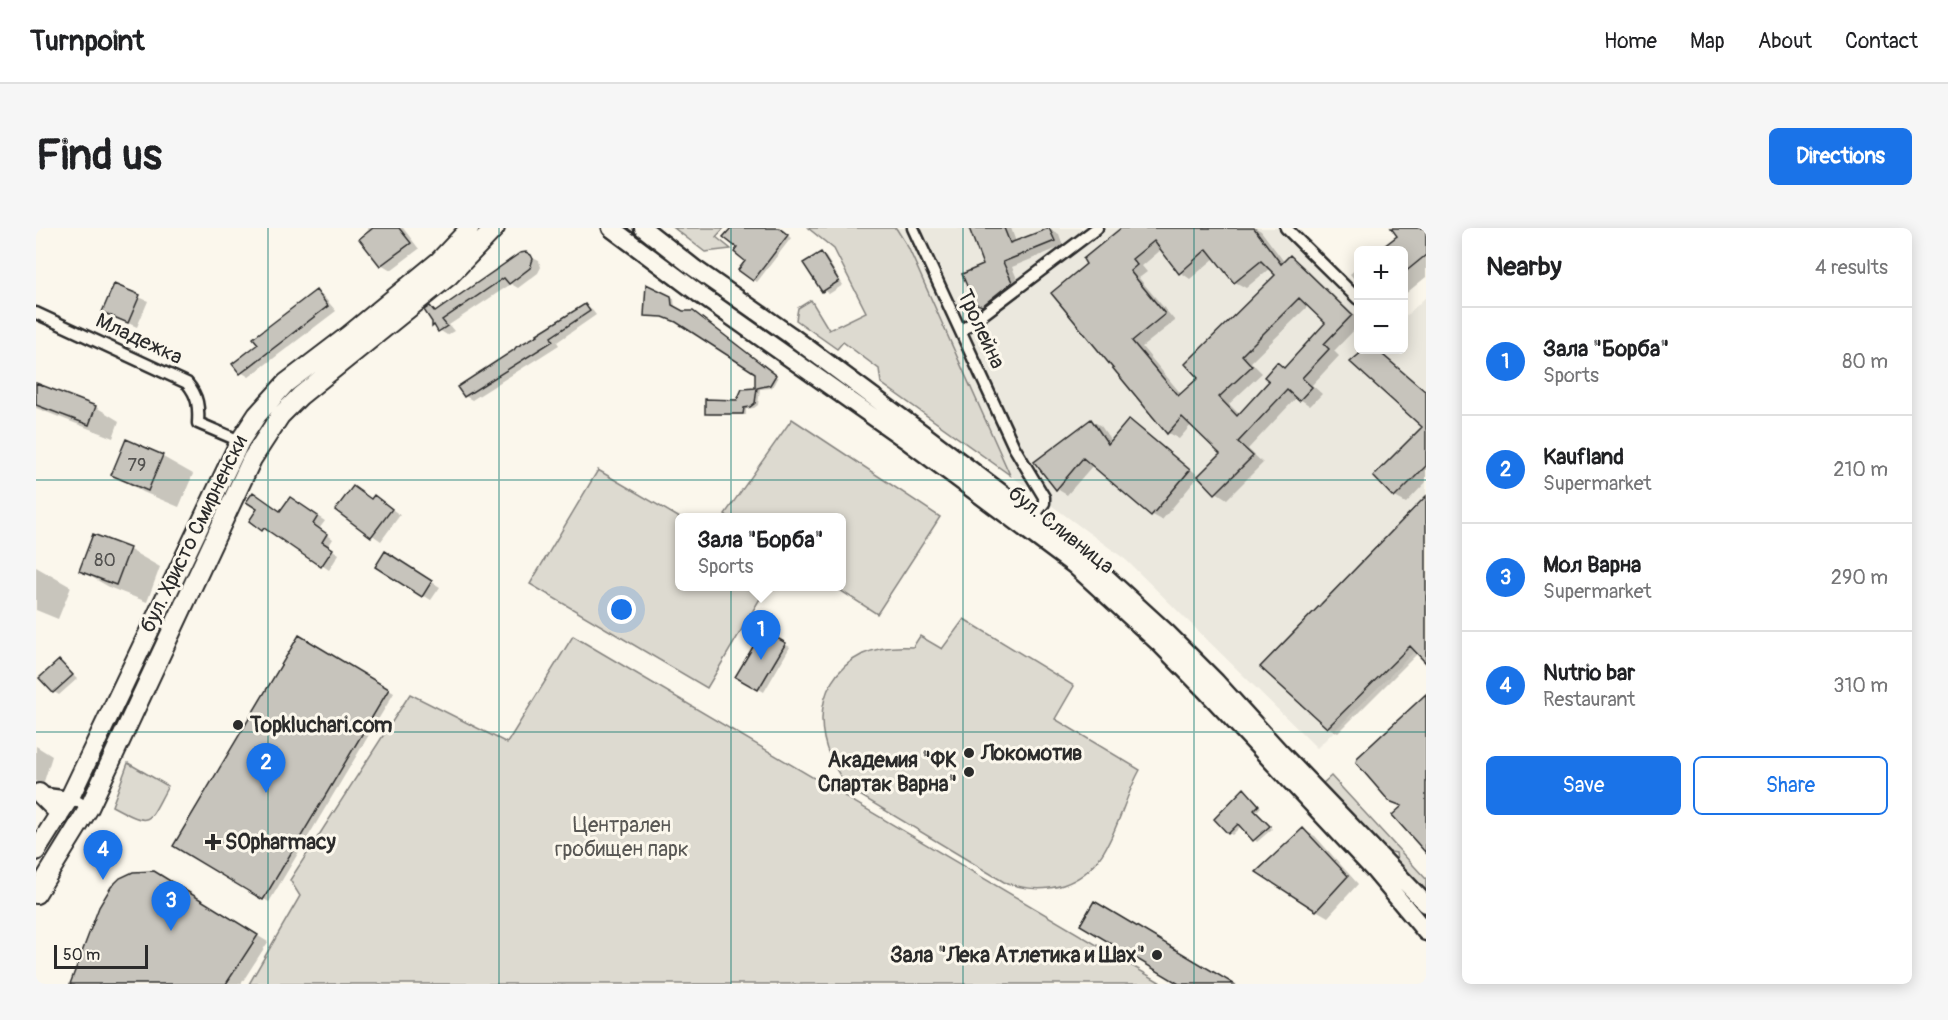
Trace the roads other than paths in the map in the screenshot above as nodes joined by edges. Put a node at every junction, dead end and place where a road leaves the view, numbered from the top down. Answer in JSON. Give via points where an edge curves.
{"nodes":[{"id":1,"x":470,"y":228,"type":"edge"},
{"id":2,"x":495,"y":228,"type":"edge"},
{"id":3,"x":611,"y":228,"type":"edge"},
{"id":4,"x":643,"y":228,"type":"edge"},
{"id":5,"x":913,"y":228,"type":"edge"},
{"id":6,"x":1097,"y":228,"type":"edge"},
{"id":7,"x":1286,"y":228,"type":"edge"},
{"id":8,"x":1354,"y":293,"type":"edge"},
{"id":9,"x":36,"y":313,"type":"edge"},
{"id":10,"x":961,"y":332,"type":"junction"},
{"id":11,"x":240,"y":441,"type":"junction"},
{"id":12,"x":1033,"y":517,"type":"junction"},
{"id":13,"x":37,"y":793,"type":"edge"},
{"id":14,"x":70,"y":797,"type":"junction"},
{"id":15,"x":89,"y":808,"type":"junction"},
{"id":16,"x":59,"y":816,"type":"junction"},
{"id":17,"x":36,"y":851,"type":"edge"},
{"id":18,"x":36,"y":894,"type":"edge"},
{"id":19,"x":1426,"y":904,"type":"edge"},
{"id":20,"x":1426,"y":932,"type":"edge"}],
"edges":[{"from":1,"to":11,"type":"main road","name":"бул. Христо Смирненски","via":[[439,261],[286,383]]},
{"from":2,"to":15,"type":"main road","name":"бул. Христо Смирненски","via":[[449,276],[280,416],[252,459]]},
{"from":3,"to":20,"type":"main road","name":"бул. Сливница","via":[[1074,565],[1159,643],[1238,724]]},
{"from":4,"to":12,"type":"main road","name":"бул. Сливница"},
{"from":5,"to":10,"type":"street","name":"Тролейна"},
{"from":6,"to":10,"type":"street"},
{"from":7,"to":8,"type":"street"},
{"from":9,"to":11,"type":"street","name":"Младежка","via":[[187,383],[198,401],[198,423]]},
{"from":10,"to":12,"type":"street","name":"Тролейна","via":[[1014,447],[1044,500]]},
{"from":11,"to":14,"type":"main road","name":"бул. Христо Смирненски"},
{"from":12,"to":19,"type":"main road","name":"бул. Сливница","via":[[1167,633]]},
{"from":13,"to":14,"type":"street"},
{"from":13,"to":16,"type":"main road"},
{"from":14,"to":15,"type":"street"},
{"from":14,"to":16,"type":"main road","name":"бул. Христо Смирненски"},
{"from":15,"to":18,"type":"main road","name":"бул. Христо Смирненски"},
{"from":16,"to":17,"type":"main road","name":"бул. Христо Смирненски"}]}
